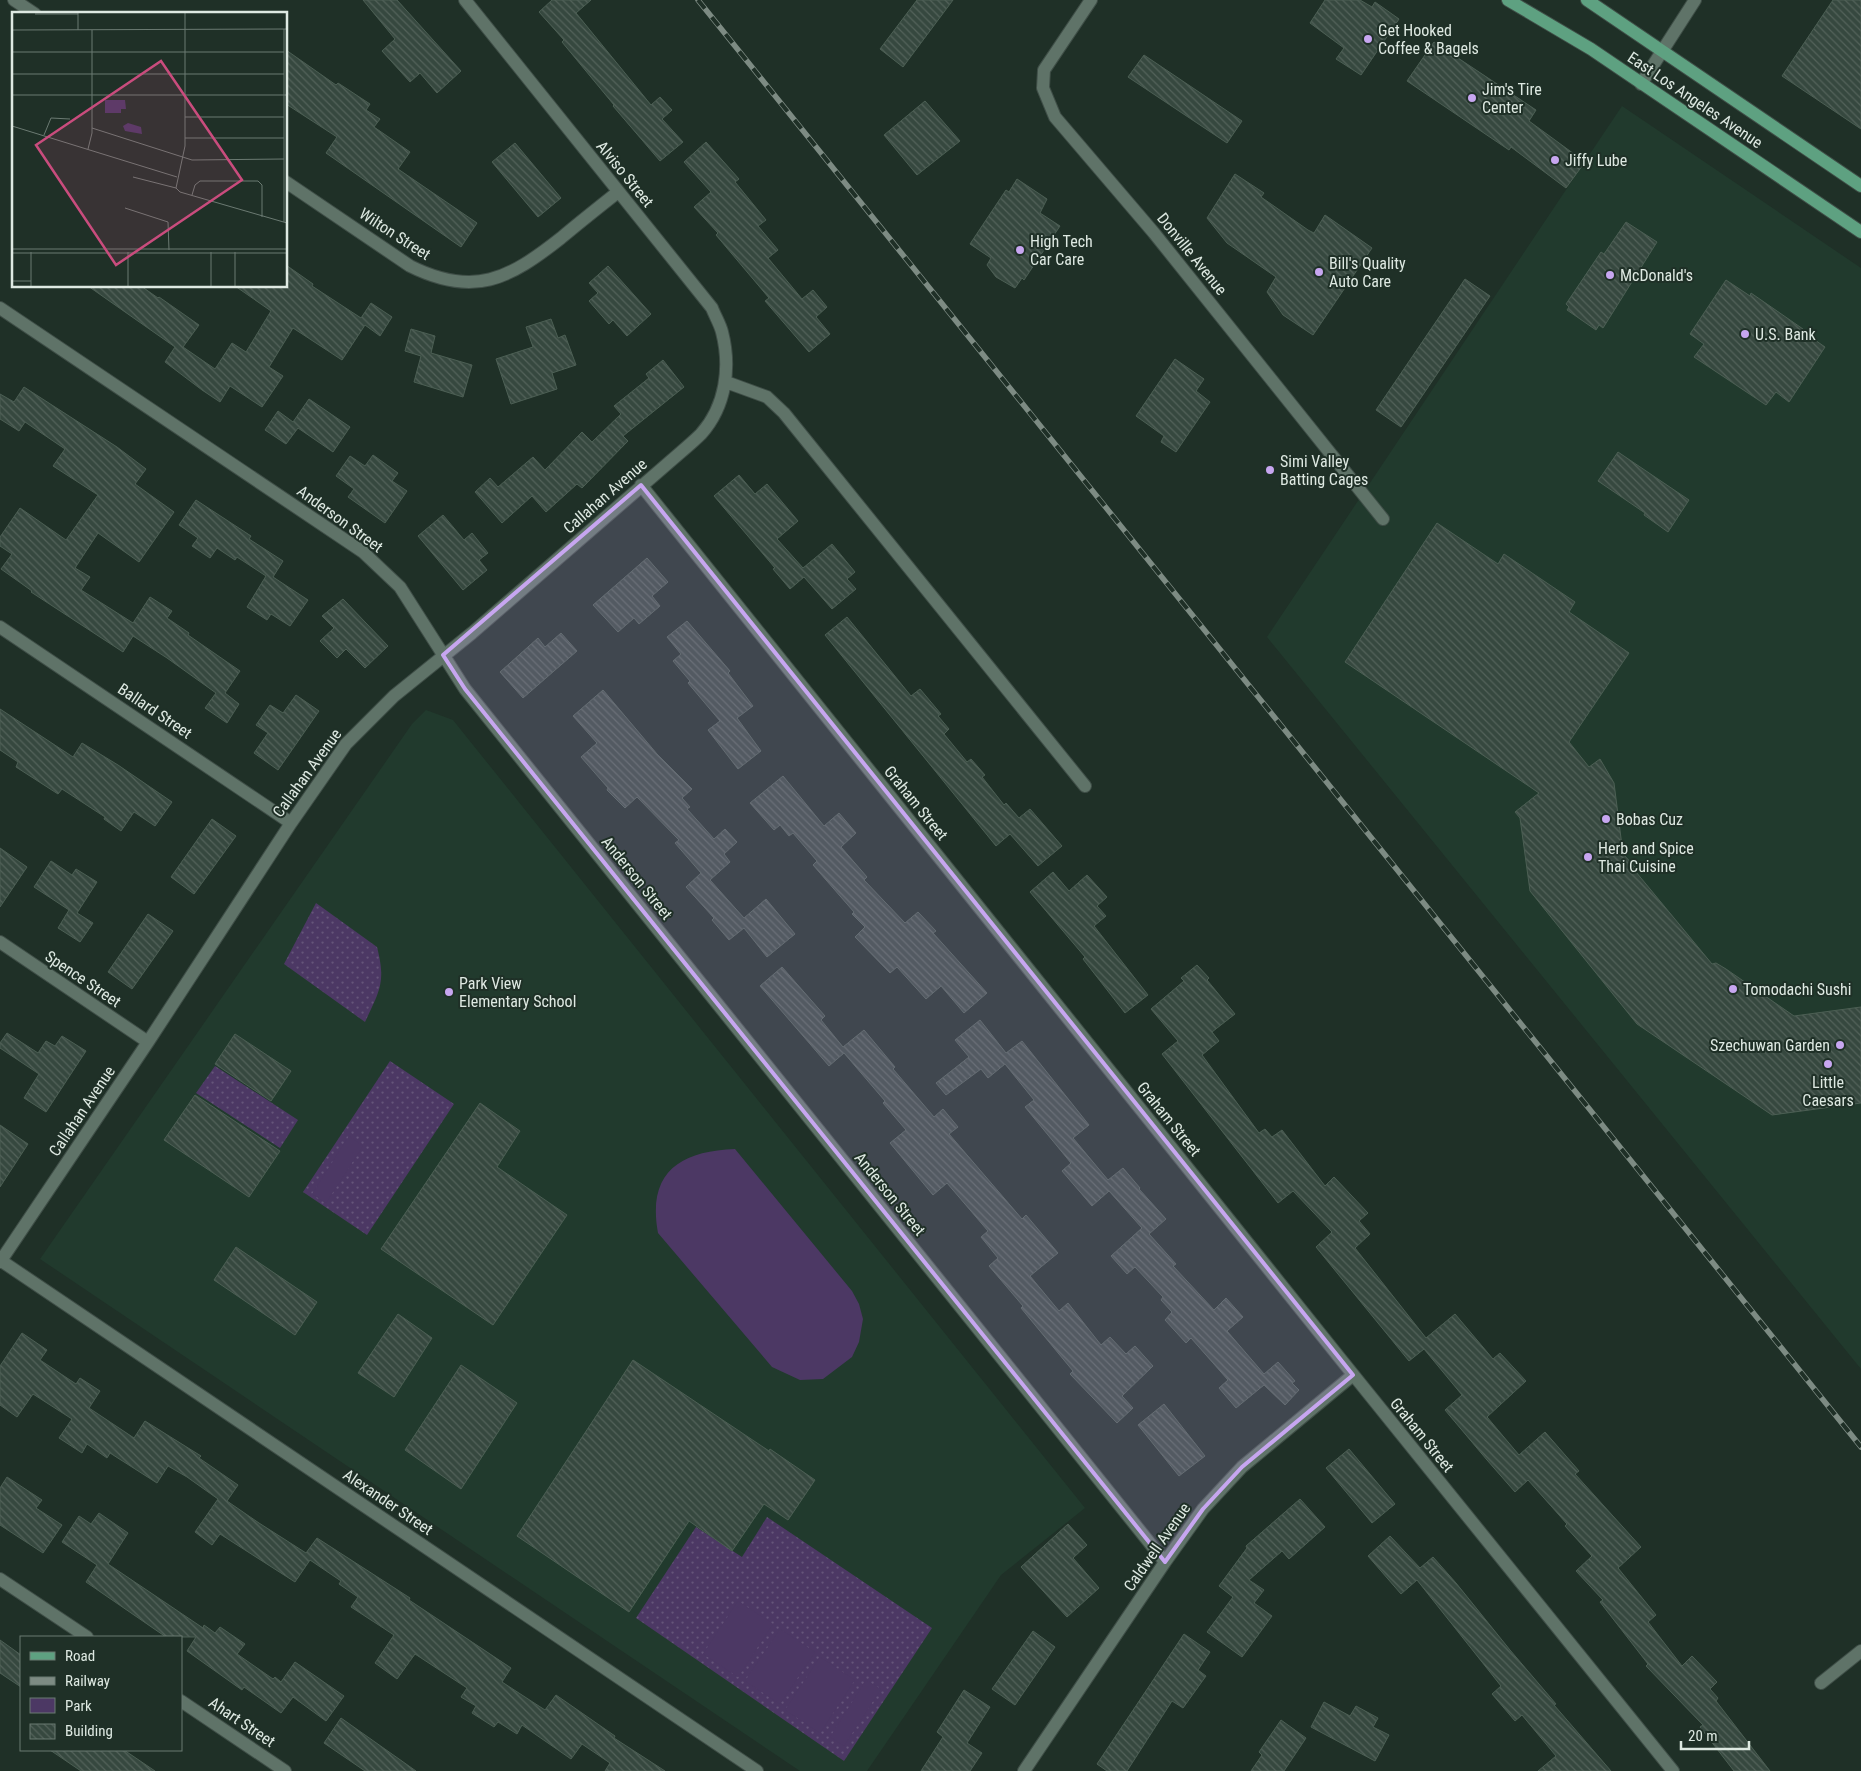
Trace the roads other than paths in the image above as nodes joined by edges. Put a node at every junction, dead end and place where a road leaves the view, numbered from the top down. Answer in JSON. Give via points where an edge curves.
{"nodes":[{"id":1,"x":14,"y":0,"type":"edge"},
{"id":2,"x":465,"y":0,"type":"edge"},
{"id":3,"x":1091,"y":0,"type":"edge"},
{"id":4,"x":1508,"y":0,"type":"edge"},
{"id":5,"x":1587,"y":0,"type":"edge"},
{"id":6,"x":1696,"y":0,"type":"edge"},
{"id":7,"x":32,"y":12,"type":"edge"},
{"id":8,"x":1662,"y":52,"type":"junction"},
{"id":9,"x":1641,"y":84,"type":"junction"},
{"id":10,"x":288,"y":183,"type":"edge"},
{"id":11,"x":1861,"y":186,"type":"edge"},
{"id":12,"x":618,"y":192,"type":"junction"},
{"id":13,"x":1861,"y":232,"type":"edge"},
{"id":14,"x":0,"y":308,"type":"edge"},
{"id":15,"x":726,"y":382,"type":"junction"},
{"id":16,"x":642,"y":485,"type":"junction"},
{"id":17,"x":1383,"y":519,"type":"dead end"},
{"id":18,"x":0,"y":627,"type":"edge"},
{"id":19,"x":443,"y":655,"type":"junction"},
{"id":20,"x":1084,"y":786,"type":"dead end"},
{"id":21,"x":291,"y":823,"type":"junction"},
{"id":22,"x":0,"y":942,"type":"edge"},
{"id":23,"x":148,"y":1042,"type":"junction"},
{"id":24,"x":0,"y":1261,"type":"edge"},
{"id":25,"x":1353,"y":1375,"type":"junction"},
{"id":26,"x":1165,"y":1562,"type":"junction"},
{"id":27,"x":0,"y":1579,"type":"edge"},
{"id":28,"x":86,"y":1636,"type":"edge"},
{"id":29,"x":1861,"y":1651,"type":"edge"},
{"id":30,"x":1821,"y":1683,"type":"dead end"},
{"id":31,"x":182,"y":1702,"type":"edge"},
{"id":32,"x":286,"y":1771,"type":"edge"},
{"id":33,"x":758,"y":1771,"type":"edge"},
{"id":34,"x":1024,"y":1771,"type":"edge"},
{"id":35,"x":1673,"y":1771,"type":"edge"}],
"edges":[{"from":1,"to":7,"type":"street"},
{"from":2,"to":12,"type":"street","name":"Alviso Street"},
{"from":3,"to":17,"type":"street","name":"Donville Avenue","via":[[1044,70],[1043,88],[1055,117],[1154,233]]},
{"from":4,"to":9,"type":"main road","name":"East Los Angeles Avenue","via":[[1591,49]]},
{"from":5,"to":8,"type":"main road","name":"East Los Angeles Avenue"},
{"from":6,"to":8,"type":"street"},
{"from":8,"to":9,"type":"street"},
{"from":8,"to":11,"type":"main road","name":"East Los Angeles Avenue"},
{"from":9,"to":13,"type":"main road","name":"East Los Angeles Avenue"},
{"from":10,"to":12,"type":"street","name":"Wilton Street","via":[[410,266],[430,276],[470,282],[512,273]]},
{"from":12,"to":15,"type":"street","name":"Alviso Street","via":[[712,308],[722,331]]},
{"from":14,"to":19,"type":"street","name":"Anderson Street","via":[[363,552],[400,587]]},
{"from":15,"to":16,"type":"street","name":"Callahan Avenue","via":[[717,408],[702,432]]},
{"from":15,"to":20,"type":"street","via":[[767,397],[784,413]]},
{"from":16,"to":19,"type":"street","name":"Callahan Avenue"},
{"from":16,"to":25,"type":"street","name":"Graham Street"},
{"from":18,"to":21,"type":"street","name":"Ballard Street"},
{"from":19,"to":21,"type":"street","name":"Callahan Avenue","via":[[394,696],[346,744]]},
{"from":19,"to":26,"type":"street","name":"Anderson Street","via":[[471,697]]},
{"from":21,"to":23,"type":"street","name":"Callahan Avenue"},
{"from":22,"to":23,"type":"street","name":"Spence Street"},
{"from":23,"to":24,"type":"street","name":"Callahan Avenue"},
{"from":24,"to":33,"type":"street","name":"Alexander Street"},
{"from":25,"to":26,"type":"street","name":"Caldwell Avenue","via":[[1242,1467],[1203,1509]]},
{"from":25,"to":35,"type":"street","name":"Graham Street"},
{"from":26,"to":34,"type":"street","name":"Caldwell Avenue"},
{"from":27,"to":28,"type":"street"},
{"from":29,"to":30,"type":"street"},
{"from":31,"to":32,"type":"street","name":"Ahart Street"}]}
